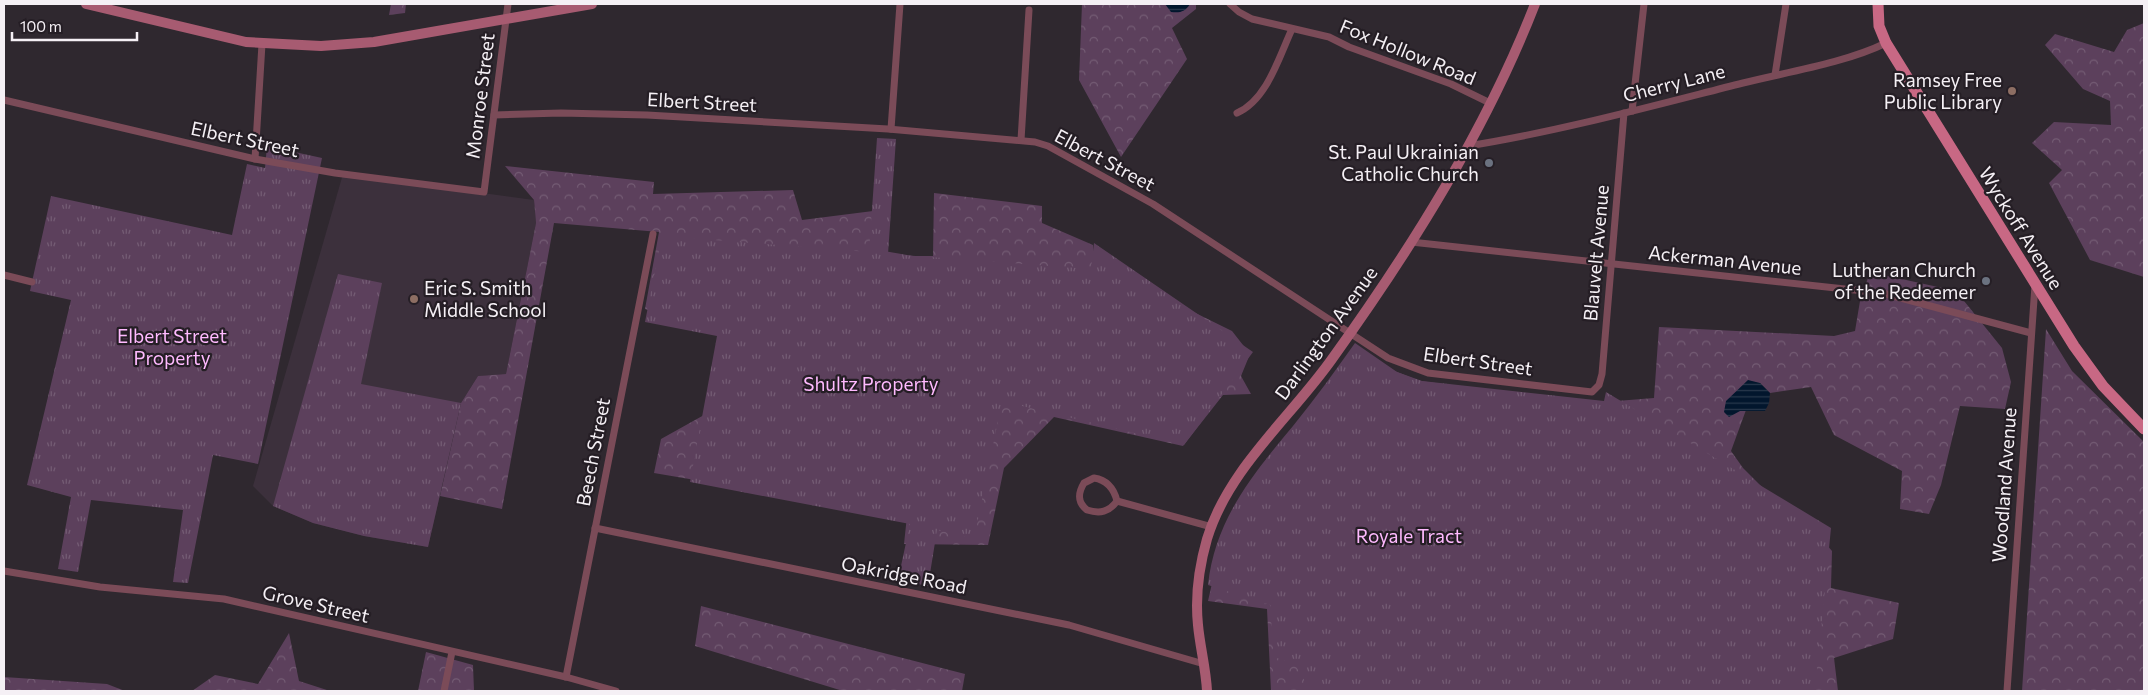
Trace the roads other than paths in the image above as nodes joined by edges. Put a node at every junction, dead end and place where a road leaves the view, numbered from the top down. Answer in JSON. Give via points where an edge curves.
{"nodes":[{"id":1,"x":86,"y":4,"type":"edge"},
{"id":2,"x":508,"y":4,"type":"edge"},
{"id":3,"x":592,"y":4,"type":"edge"},
{"id":4,"x":900,"y":4,"type":"edge"},
{"id":5,"x":1230,"y":4,"type":"edge"},
{"id":6,"x":1535,"y":4,"type":"edge"},
{"id":7,"x":1644,"y":4,"type":"edge"},
{"id":8,"x":1786,"y":4,"type":"edge"},
{"id":9,"x":1878,"y":4,"type":"edge"},
{"id":10,"x":1029,"y":10,"type":"dead end"},
{"id":11,"x":506,"y":19,"type":"junction"},
{"id":12,"x":1292,"y":29,"type":"junction"},
{"id":13,"x":1884,"y":40,"type":"junction"},
{"id":14,"x":262,"y":44,"type":"junction"},
{"id":15,"x":1775,"y":75,"type":"junction"},
{"id":16,"x":4,"y":100,"type":"edge"},
{"id":17,"x":1490,"y":104,"type":"junction"},
{"id":18,"x":1632,"y":110,"type":"junction"},
{"id":19,"x":1237,"y":112,"type":"dead end"},
{"id":20,"x":1624,"y":113,"type":"junction"},
{"id":21,"x":494,"y":115,"type":"junction"},
{"id":22,"x":891,"y":129,"type":"junction"},
{"id":23,"x":1021,"y":140,"type":"junction"},
{"id":24,"x":1468,"y":146,"type":"junction"},
{"id":25,"x":255,"y":160,"type":"junction"},
{"id":26,"x":484,"y":192,"type":"joint"},
{"id":27,"x":653,"y":234,"type":"dead end"},
{"id":28,"x":1411,"y":242,"type":"junction"},
{"id":29,"x":1612,"y":265,"type":"junction"},
{"id":30,"x":4,"y":275,"type":"edge"},
{"id":31,"x":32,"y":282,"type":"dead end"},
{"id":32,"x":2035,"y":282,"type":"junction"},
{"id":33,"x":2031,"y":332,"type":"junction"},
{"id":34,"x":1350,"y":334,"type":"junction"},
{"id":35,"x":1592,"y":392,"type":"joint"},
{"id":36,"x":2144,"y":429,"type":"edge"},
{"id":37,"x":1117,"y":501,"type":"junction"},
{"id":38,"x":1212,"y":526,"type":"junction"},
{"id":39,"x":595,"y":528,"type":"junction"},
{"id":40,"x":4,"y":571,"type":"edge"},
{"id":41,"x":452,"y":652,"type":"junction"},
{"id":42,"x":1204,"y":664,"type":"junction"},
{"id":43,"x":566,"y":677,"type":"junction"},
{"id":44,"x":444,"y":691,"type":"edge"},
{"id":45,"x":616,"y":691,"type":"edge"},
{"id":46,"x":1207,"y":691,"type":"edge"},
{"id":47,"x":2007,"y":691,"type":"edge"}],
"edges":[{"from":1,"to":14,"type":"main road"},
{"from":2,"to":11,"type":"street","name":"Monroe Street"},
{"from":3,"to":11,"type":"main road"},
{"from":4,"to":22,"type":"street"},
{"from":5,"to":12,"type":"street","name":"Fox Hollow Road","via":[[1252,19]]},
{"from":6,"to":17,"type":"main road","name":"Darlington Avenue","via":[[1522,39]]},
{"from":7,"to":18,"type":"street"},
{"from":8,"to":15,"type":"street"},
{"from":9,"to":13,"type":"main road","via":[[1879,26]]},
{"from":10,"to":23,"type":"street"},
{"from":11,"to":14,"type":"main road","via":[[349,45]]},
{"from":11,"to":21,"type":"street","name":"Monroe Street"},
{"from":12,"to":17,"type":"street","name":"Fox Hollow Road","via":[[1330,37],[1451,84]]},
{"from":12,"to":19,"type":"street","via":[[1257,98],[1248,108]]},
{"from":13,"to":15,"type":"street","name":"Cherry Lane","via":[[1874,49]]},
{"from":13,"to":32,"type":"main road","name":"Wyckoff Avenue"},
{"from":14,"to":25,"type":"street"},
{"from":15,"to":18,"type":"street","name":"Cherry Lane"},
{"from":16,"to":25,"type":"street","name":"Elbert Street"},
{"from":17,"to":24,"type":"main road","name":"Darlington Avenue"},
{"from":18,"to":20,"type":"street","name":"Cherry Lane"},
{"from":20,"to":24,"type":"street","name":"Cherry Lane"},
{"from":20,"to":29,"type":"street","name":"Blauvelt Avenue"},
{"from":21,"to":22,"type":"street","name":"Elbert Street","via":[[630,114]]},
{"from":21,"to":26,"type":"street","name":"Monroe Street"},
{"from":22,"to":23,"type":"street","name":"Elbert Street"},
{"from":23,"to":34,"type":"street","name":"Elbert Street","via":[[1048,146],[1153,204]]},
{"from":24,"to":28,"type":"main road","name":"Darlington Avenue"},
{"from":25,"to":26,"type":"street","name":"Elbert Street"},
{"from":27,"to":39,"type":"street","name":"Beech Street"},
{"from":28,"to":29,"type":"street","name":"Ackerman Avenue"},
{"from":28,"to":34,"type":"main road","name":"Darlington Avenue"},
{"from":29,"to":33,"type":"street","name":"Ackerman Avenue","via":[[1882,292]]},
{"from":29,"to":35,"type":"street","name":"Blauvelt Avenue","via":[[1602,374],[1599,386]]},
{"from":30,"to":31,"type":"street"},
{"from":32,"to":33,"type":"street","name":"Woodland Avenue"},
{"from":32,"to":36,"type":"main road","name":"Wyckoff Avenue","via":[[2081,356]]},
{"from":33,"to":47,"type":"street","name":"Woodland Avenue"},
{"from":34,"to":35,"type":"street","name":"Elbert Street","via":[[1388,358],[1428,373]]},
{"from":34,"to":38,"type":"main road","name":"Darlington Avenue","via":[[1252,459],[1228,494]]},
{"from":37,"to":37,"type":"street","via":[[1112,488],[1094,478],[1084,483],[1079,496],[1082,506],[1094,512],[1108,510]]},
{"from":37,"to":38,"type":"street"},
{"from":38,"to":42,"type":"main road","name":"Darlington Avenue","via":[[1202,559],[1198,596],[1198,626]]},
{"from":39,"to":42,"type":"street","name":"Oakridge Road","via":[[1069,625]]},
{"from":39,"to":43,"type":"street","name":"Beech Street"},
{"from":40,"to":41,"type":"street","name":"Grove Street","via":[[100,587],[224,599]]},
{"from":41,"to":43,"type":"street","name":"Grove Street"},
{"from":41,"to":44,"type":"street"},
{"from":42,"to":46,"type":"main road","name":"Darlington Avenue"},
{"from":43,"to":45,"type":"street","name":"Grove Street"}]}
